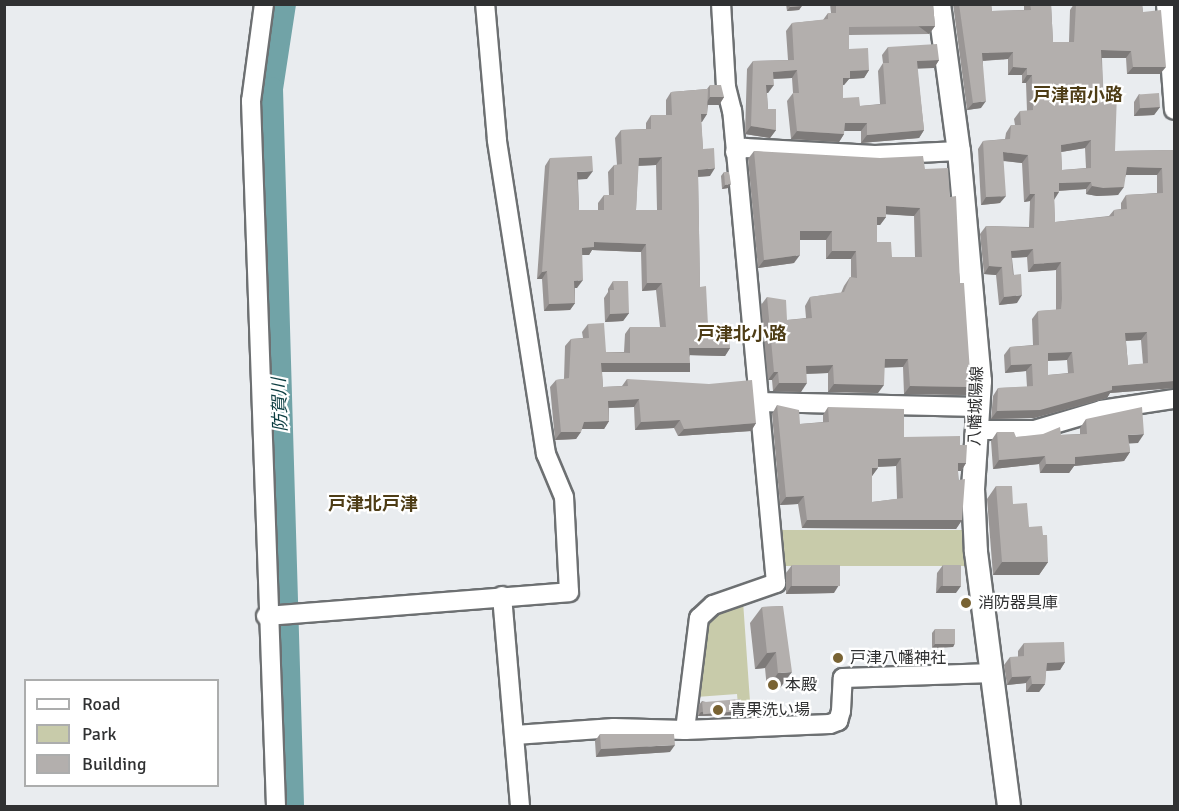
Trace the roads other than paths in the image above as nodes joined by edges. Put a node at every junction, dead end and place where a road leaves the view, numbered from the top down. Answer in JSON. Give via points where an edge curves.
{"nodes":[{"id":1,"x":264,"y":4,"type":"edge"},
{"id":2,"x":485,"y":4,"type":"edge"},
{"id":3,"x":721,"y":4,"type":"edge"},
{"id":4,"x":939,"y":4,"type":"edge"},
{"id":5,"x":1166,"y":4,"type":"edge"},
{"id":6,"x":1174,"y":110,"type":"edge"},
{"id":7,"x":959,"y":151,"type":"junction"},
{"id":8,"x":735,"y":152,"type":"junction"},
{"id":9,"x":1174,"y":399,"type":"edge"},
{"id":10,"x":758,"y":402,"type":"junction"},
{"id":11,"x":979,"y":407,"type":"junction"},
{"id":12,"x":976,"y":430,"type":"junction"},
{"id":13,"x":502,"y":596,"type":"junction"},
{"id":14,"x":266,"y":616,"type":"junction"},
{"id":15,"x":993,"y":673,"type":"junction"},
{"id":16,"x":685,"y":730,"type":"junction"},
{"id":17,"x":514,"y":735,"type":"junction"},
{"id":18,"x":276,"y":807,"type":"edge"},
{"id":19,"x":520,"y":807,"type":"edge"},
{"id":20,"x":1009,"y":807,"type":"edge"}],
"edges":[{"from":1,"to":14,"type":"street","via":[[251,101]]},
{"from":2,"to":13,"type":"street","via":[[497,140],[546,454],[564,497],[568,592]]},
{"from":3,"to":8,"type":"street"},
{"from":4,"to":7,"type":"main road","name":"八幡城陽線"},
{"from":5,"to":6,"type":"street"},
{"from":7,"to":8,"type":"street","via":[[875,155],[745,148]]},
{"from":7,"to":11,"type":"main road","name":"八幡城陽線","via":[[980,381]]},
{"from":8,"to":10,"type":"street"},
{"from":9,"to":12,"type":"street","via":[[1101,410],[1034,430]]},
{"from":10,"to":11,"type":"street"},
{"from":10,"to":16,"type":"street","via":[[776,583],[713,605],[699,618]]},
{"from":11,"to":12,"type":"main road","name":"八幡城陽線"},
{"from":12,"to":15,"type":"main road","name":"八幡城陽線","via":[[976,552]]},
{"from":13,"to":14,"type":"street"},
{"from":13,"to":17,"type":"street"},
{"from":14,"to":18,"type":"street"},
{"from":15,"to":16,"type":"street","via":[[843,678],[841,711],[838,721],[830,724]]},
{"from":15,"to":20,"type":"main road","name":"八幡城陽線"},
{"from":16,"to":17,"type":"street","via":[[614,728]]},
{"from":17,"to":19,"type":"street"}]}
